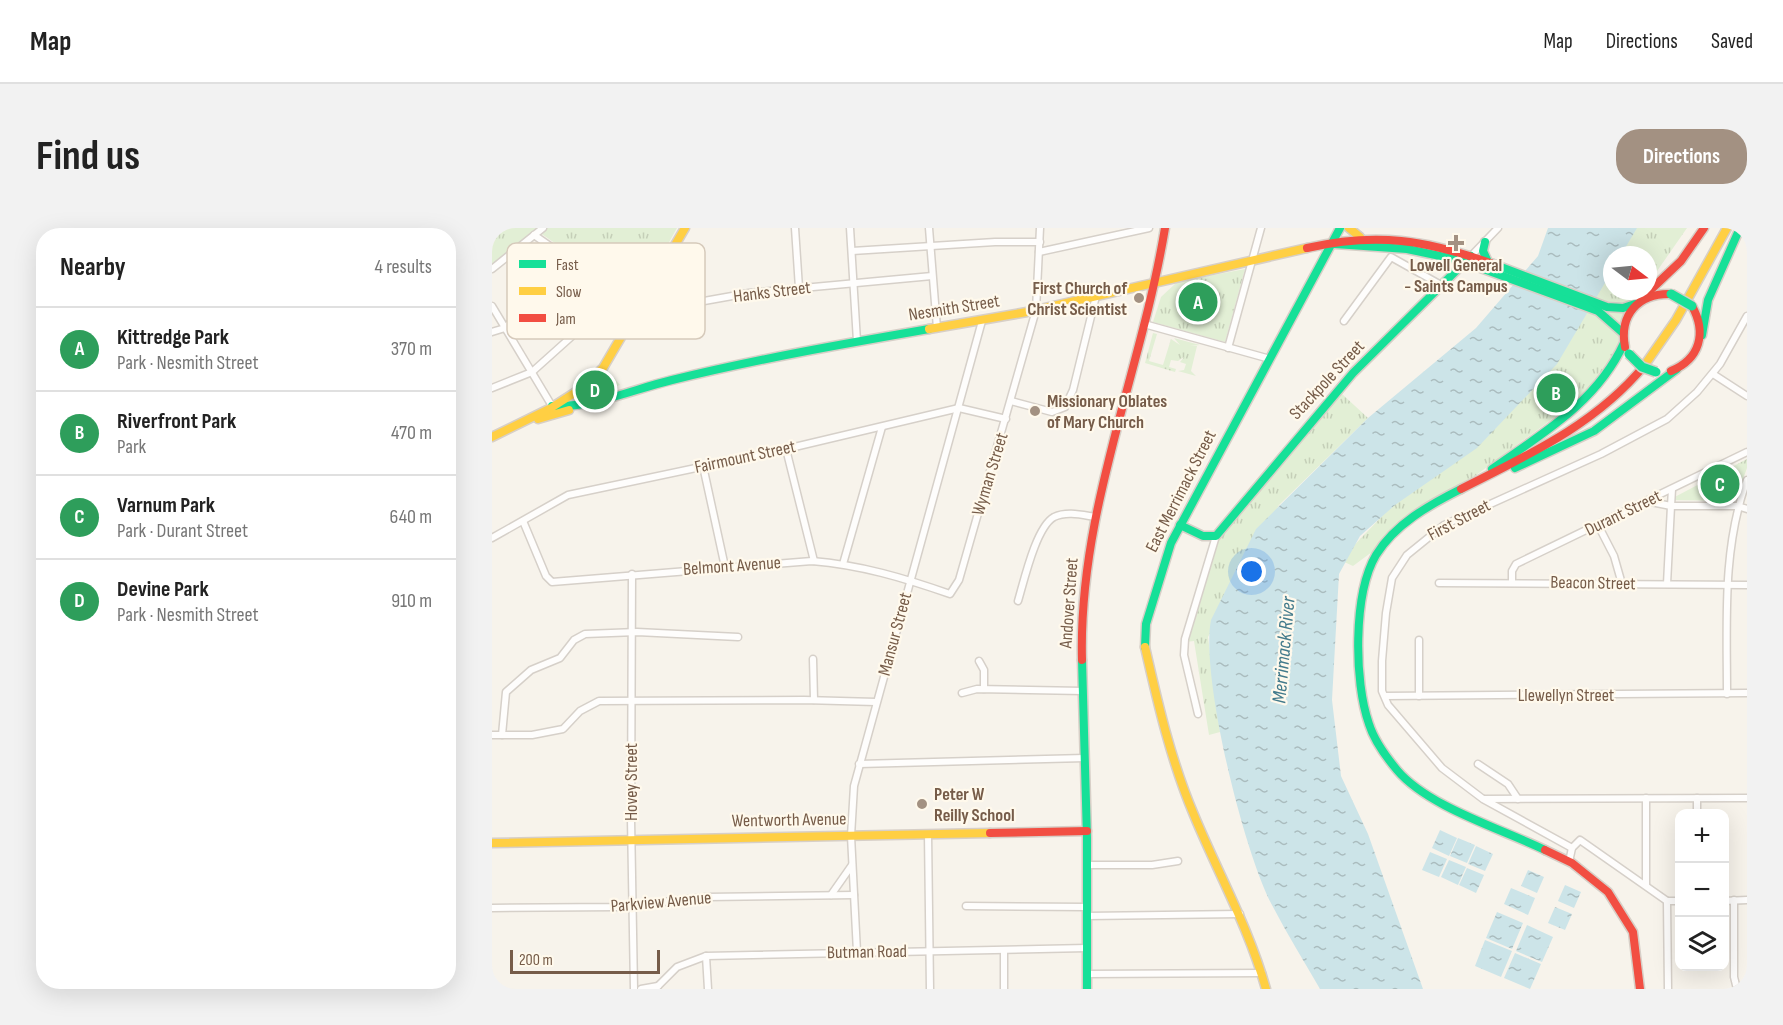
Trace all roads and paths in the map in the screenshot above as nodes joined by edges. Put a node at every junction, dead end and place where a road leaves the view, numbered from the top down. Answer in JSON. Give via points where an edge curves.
{"nodes":[{"id":1,"x":543,"y":228,"type":"edge"},
{"id":2,"x":684,"y":228,"type":"edge"},
{"id":3,"x":795,"y":228,"type":"edge"},
{"id":4,"x":850,"y":228,"type":"edge"},
{"id":5,"x":929,"y":228,"type":"edge"},
{"id":6,"x":1040,"y":228,"type":"edge"},
{"id":7,"x":1149,"y":228,"type":"edge"},
{"id":8,"x":1165,"y":228,"type":"edge"},
{"id":9,"x":1261,"y":228,"type":"edge"},
{"id":10,"x":1341,"y":228,"type":"edge"},
{"id":11,"x":1349,"y":228,"type":"edge"},
{"id":12,"x":1498,"y":228,"type":"edge"},
{"id":13,"x":1704,"y":228,"type":"edge"},
{"id":14,"x":1720,"y":228,"type":"edge"},
{"id":15,"x":1727,"y":228,"type":"edge"},
{"id":16,"x":1740,"y":228,"type":"edge"},
{"id":17,"x":534,"y":235,"type":"junction"},
{"id":18,"x":1363,"y":238,"type":"junction"},
{"id":19,"x":1040,"y":242,"type":"junction"},
{"id":20,"x":1485,"y":242,"type":"junction"},
{"id":21,"x":524,"y":243,"type":"edge"},
{"id":22,"x":546,"y":243,"type":"edge"},
{"id":23,"x":676,"y":243,"type":"edge"},
{"id":24,"x":1332,"y":243,"type":"junction"},
{"id":25,"x":931,"y":246,"type":"junction"},
{"id":26,"x":852,"y":251,"type":"junction"},
{"id":27,"x":1039,"y":252,"type":"junction"},
{"id":28,"x":1447,"y":256,"type":"junction"},
{"id":29,"x":507,"y":257,"type":"edge"},
{"id":30,"x":1468,"y":259,"type":"junction"},
{"id":31,"x":1252,"y":261,"type":"junction"},
{"id":32,"x":1488,"y":262,"type":"junction"},
{"id":33,"x":492,"y":269,"type":"edge"},
{"id":34,"x":1502,"y":271,"type":"junction"},
{"id":35,"x":1452,"y":274,"type":"junction"},
{"id":36,"x":932,"y":276,"type":"junction"},
{"id":37,"x":854,"y":284,"type":"junction"},
{"id":38,"x":1156,"y":284,"type":"junction"},
{"id":39,"x":1441,"y":285,"type":"junction"},
{"id":40,"x":799,"y":288,"type":"junction"},
{"id":41,"x":1096,"y":296,"type":"junction"},
{"id":42,"x":705,"y":301,"type":"edge"},
{"id":43,"x":1638,"y":301,"type":"junction"},
{"id":44,"x":492,"y":306,"type":"edge"},
{"id":45,"x":1600,"y":308,"type":"junction"},
{"id":46,"x":1036,"y":310,"type":"junction"},
{"id":47,"x":1747,"y":316,"type":"edge"},
{"id":48,"x":982,"y":321,"type":"junction"},
{"id":49,"x":1344,"y":321,"type":"dead end"},
{"id":50,"x":1144,"y":324,"type":"junction"},
{"id":51,"x":505,"y":328,"type":"junction"},
{"id":52,"x":936,"y":328,"type":"junction"},
{"id":53,"x":507,"y":331,"type":"edge"},
{"id":54,"x":492,"y":332,"type":"edge"},
{"id":55,"x":1702,"y":335,"type":"junction"},
{"id":56,"x":1623,"y":338,"type":"junction"},
{"id":57,"x":512,"y":339,"type":"edge"},
{"id":58,"x":569,"y":339,"type":"edge"},
{"id":59,"x":620,"y":339,"type":"edge"},
{"id":60,"x":856,"y":341,"type":"junction"},
{"id":61,"x":1228,"y":348,"type":"junction"},
{"id":62,"x":1270,"y":359,"type":"junction"},
{"id":63,"x":1677,"y":369,"type":"junction"},
{"id":64,"x":532,"y":372,"type":"junction"},
{"id":65,"x":1713,"y":374,"type":"junction"},
{"id":66,"x":492,"y":388,"type":"edge"},
{"id":67,"x":1747,"y":396,"type":"edge"},
{"id":68,"x":1011,"y":401,"type":"junction"},
{"id":69,"x":581,"y":405,"type":"junction"},
{"id":70,"x":552,"y":406,"type":"junction"},
{"id":71,"x":959,"y":408,"type":"junction"},
{"id":72,"x":1006,"y":419,"type":"junction"},
{"id":73,"x":532,"y":421,"type":"junction"},
{"id":74,"x":882,"y":427,"type":"junction"},
{"id":75,"x":492,"y":437,"type":"edge"},
{"id":76,"x":786,"y":449,"type":"junction"},
{"id":77,"x":1747,"y":452,"type":"edge"},
{"id":78,"x":703,"y":466,"type":"junction"},
{"id":79,"x":1747,"y":480,"type":"edge"},
{"id":80,"x":1473,"y":483,"type":"junction"},
{"id":81,"x":1672,"y":489,"type":"junction"},
{"id":82,"x":1646,"y":501,"type":"junction"},
{"id":83,"x":1671,"y":506,"type":"junction"},
{"id":84,"x":1737,"y":506,"type":"junction"},
{"id":85,"x":1747,"y":509,"type":"edge"},
{"id":86,"x":1095,"y":517,"type":"junction"},
{"id":87,"x":524,"y":521,"type":"junction"},
{"id":88,"x":1180,"y":525,"type":"junction"},
{"id":89,"x":1598,"y":525,"type":"junction"},
{"id":90,"x":1216,"y":536,"type":"junction"},
{"id":91,"x":492,"y":538,"type":"edge"},
{"id":92,"x":814,"y":561,"type":"junction"},
{"id":93,"x":843,"y":564,"type":"junction"},
{"id":94,"x":725,"y":567,"type":"junction"},
{"id":95,"x":632,"y":574,"type":"junction"},
{"id":96,"x":909,"y":580,"type":"junction"},
{"id":97,"x":1439,"y":583,"type":"dead end"},
{"id":98,"x":1512,"y":583,"type":"junction"},
{"id":99,"x":1622,"y":584,"type":"junction"},
{"id":100,"x":1667,"y":584,"type":"junction"},
{"id":101,"x":1728,"y":585,"type":"junction"},
{"id":102,"x":1747,"y":585,"type":"edge"},
{"id":103,"x":1018,"y":601,"type":"dead end"},
{"id":104,"x":632,"y":632,"type":"junction"},
{"id":105,"x":738,"y":637,"type":"dead end"},
{"id":106,"x":1419,"y":640,"type":"dead end"},
{"id":107,"x":813,"y":659,"type":"dead end"},
{"id":108,"x":979,"y":661,"type":"dead end"},
{"id":109,"x":984,"y":689,"type":"junction"},
{"id":110,"x":1083,"y":691,"type":"junction"},
{"id":111,"x":962,"y":693,"type":"dead end"},
{"id":112,"x":1747,"y":693,"type":"edge"},
{"id":113,"x":1727,"y":694,"type":"junction"},
{"id":114,"x":1384,"y":696,"type":"junction"},
{"id":115,"x":1419,"y":696,"type":"junction"},
{"id":116,"x":814,"y":700,"type":"junction"},
{"id":117,"x":631,"y":701,"type":"junction"},
{"id":118,"x":876,"y":702,"type":"junction"},
{"id":119,"x":1198,"y":714,"type":"dead end"},
{"id":120,"x":492,"y":735,"type":"edge"},
{"id":121,"x":502,"y":735,"type":"junction"},
{"id":122,"x":1085,"y":758,"type":"junction"},
{"id":123,"x":859,"y":764,"type":"junction"},
{"id":124,"x":1478,"y":764,"type":"dead end"},
{"id":125,"x":1646,"y":798,"type":"junction"},
{"id":126,"x":1697,"y":798,"type":"junction"},
{"id":127,"x":1747,"y":798,"type":"edge"},
{"id":128,"x":1483,"y":799,"type":"junction"},
{"id":129,"x":1518,"y":799,"type":"junction"},
{"id":130,"x":1697,"y":809,"type":"edge"},
{"id":131,"x":1087,"y":831,"type":"junction"},
{"id":132,"x":928,"y":834,"type":"junction"},
{"id":133,"x":851,"y":836,"type":"junction"},
{"id":134,"x":631,"y":840,"type":"junction"},
{"id":135,"x":492,"y":843,"type":"edge"},
{"id":136,"x":1572,"y":848,"type":"junction"},
{"id":137,"x":1178,"y":861,"type":"dead end"},
{"id":138,"x":1569,"y":862,"type":"junction"},
{"id":139,"x":853,"y":864,"type":"junction"},
{"id":140,"x":1087,"y":865,"type":"junction"},
{"id":141,"x":1646,"y":885,"type":"junction"},
{"id":142,"x":831,"y":895,"type":"junction"},
{"id":143,"x":854,"y":895,"type":"junction"},
{"id":144,"x":1734,"y":900,"type":"junction"},
{"id":145,"x":1747,"y":900,"type":"edge"},
{"id":146,"x":1667,"y":901,"type":"junction"},
{"id":147,"x":1675,"y":901,"type":"edge"},
{"id":148,"x":1729,"y":901,"type":"edge"},
{"id":149,"x":632,"y":905,"type":"junction"},
{"id":150,"x":966,"y":906,"type":"dead end"},
{"id":151,"x":492,"y":908,"type":"edge"},
{"id":152,"x":1087,"y":912,"type":"junction"},
{"id":153,"x":1240,"y":914,"type":"junction"},
{"id":154,"x":1087,"y":948,"type":"junction"},
{"id":155,"x":929,"y":951,"type":"junction"},
{"id":156,"x":1005,"y":951,"type":"junction"},
{"id":157,"x":857,"y":952,"type":"junction"},
{"id":158,"x":706,"y":956,"type":"junction"},
{"id":159,"x":1262,"y":973,"type":"junction"},
{"id":160,"x":1087,"y":974,"type":"junction"},
{"id":161,"x":657,"y":988,"type":"edge"},
{"id":162,"x":634,"y":989,"type":"edge"},
{"id":163,"x":641,"y":989,"type":"edge"},
{"id":164,"x":708,"y":989,"type":"edge"},
{"id":165,"x":930,"y":989,"type":"edge"},
{"id":166,"x":1004,"y":989,"type":"edge"},
{"id":167,"x":1087,"y":989,"type":"edge"},
{"id":168,"x":1266,"y":989,"type":"edge"},
{"id":169,"x":1641,"y":989,"type":"edge"},
{"id":170,"x":1668,"y":989,"type":"edge"},
{"id":171,"x":1737,"y":989,"type":"edge"}],
"edges":[{"from":1,"to":17,"type":"street"},
{"from":2,"to":23,"type":"main road"},
{"from":3,"to":40,"type":"street"},
{"from":4,"to":26,"type":"street"},
{"from":5,"to":25,"type":"street"},
{"from":6,"to":19,"type":"street","name":"Wyman Street"},
{"from":7,"to":27,"type":"street"},
{"from":8,"to":38,"type":"main road","name":"Andover Street"},
{"from":9,"to":31,"type":"street"},
{"from":10,"to":24,"type":"main road","name":"East Merrimack Street"},
{"from":11,"to":18,"type":"main road"},
{"from":12,"to":20,"type":"street","name":"Stackpole Street"},
{"from":13,"to":43,"type":"main road","via":[[1681,261]]},
{"from":14,"to":80,"type":"main road","via":[[1655,340],[1621,384],[1582,417]]},
{"from":15,"to":80,"type":"main road","via":[[1658,347],[1623,390],[1569,432]]},
{"from":16,"to":55,"type":"main road","via":[[1708,300]]},
{"from":17,"to":21,"type":"street"},
{"from":17,"to":22,"type":"street"},
{"from":18,"to":24,"type":"main road","name":"Nesmith Street"},
{"from":18,"to":30,"type":"main road","name":"Nesmith Street","via":[[1422,243]]},
{"from":19,"to":25,"type":"street"},
{"from":19,"to":27,"type":"street","name":"Wyman Street"},
{"from":20,"to":30,"type":"street","name":"Stackpole Street"},
{"from":20,"to":32,"type":"main road","via":[[1483,251]]},
{"from":24,"to":28,"type":"main road","name":"Nesmith Street"},
{"from":24,"to":31,"type":"main road","name":"Nesmith Street"},
{"from":24,"to":62,"type":"main road","name":"East Merrimack Street"},
{"from":25,"to":26,"type":"street"},
{"from":25,"to":36,"type":"street"},
{"from":26,"to":37,"type":"street"},
{"from":27,"to":46,"type":"street","name":"Wyman Street"},
{"from":28,"to":30,"type":"main road","name":"Nesmith Street"},
{"from":28,"to":35,"type":"main road","via":[[1454,265]]},
{"from":29,"to":33,"type":"street"},
{"from":30,"to":32,"type":"main road","name":"Nesmith Street"},
{"from":30,"to":34,"type":"main road","name":"Nesmith Street"},
{"from":30,"to":35,"type":"main road","name":"Stackpole Street"},
{"from":31,"to":38,"type":"main road","name":"Nesmith Street"},
{"from":31,"to":61,"type":"street"},
{"from":32,"to":34,"type":"main road","name":"Nesmith Street"},
{"from":34,"to":45,"type":"main road","name":"Nesmith Street"},
{"from":35,"to":39,"type":"main road","name":"Stackpole Street"},
{"from":36,"to":37,"type":"street","name":"Hanks Street"},
{"from":36,"to":52,"type":"street"},
{"from":37,"to":40,"type":"street","name":"Hanks Street"},
{"from":37,"to":60,"type":"street"},
{"from":38,"to":41,"type":"main road","name":"Nesmith Street"},
{"from":38,"to":50,"type":"main road","name":"Andover Street"},
{"from":39,"to":49,"type":"street","via":[[1391,257]]},
{"from":39,"to":90,"type":"main road","name":"Stackpole Street","via":[[1353,373]]},
{"from":40,"to":42,"type":"street","name":"Hanks Street"},
{"from":41,"to":46,"type":"main road","name":"Nesmith Street"},
{"from":41,"to":68,"type":"street","via":[[1073,390],[1065,407],[1053,412]]},
{"from":43,"to":45,"type":"main road","name":"Nesmith Street","via":[[1618,308]]},
{"from":43,"to":55,"type":"main road","bridge":true,"via":[[1659,293],[1671,294],[1692,306]]},
{"from":43,"to":56,"type":"main road","via":[[1627,315]]},
{"from":44,"to":51,"type":"street"},
{"from":45,"to":56,"type":"main road","name":"Nesmith Street"},
{"from":46,"to":48,"type":"main road","name":"Nesmith Street"},
{"from":46,"to":68,"type":"street","name":"Wyman Street"},
{"from":47,"to":65,"type":"street","name":"First Street"},
{"from":48,"to":52,"type":"main road","name":"Nesmith Street"},
{"from":48,"to":71,"type":"street","name":"Mansur Street"},
{"from":50,"to":61,"type":"street"},
{"from":50,"to":86,"type":"main road","name":"Andover Street"},
{"from":51,"to":53,"type":"street"},
{"from":51,"to":54,"type":"street"},
{"from":52,"to":60,"type":"main road","name":"Nesmith Street"},
{"from":55,"to":63,"type":"main road","via":[[1694,356]]},
{"from":56,"to":63,"type":"main road","bridge":true,"via":[[1629,354],[1642,367],[1656,372]]},
{"from":56,"to":80,"type":"main road","via":[[1612,368],[1584,399]]},
{"from":57,"to":64,"type":"street"},
{"from":58,"to":64,"type":"street"},
{"from":59,"to":70,"type":"main road","via":[[603,368],[588,383]]},
{"from":60,"to":69,"type":"main road","name":"Nesmith Street","via":[[672,380]]},
{"from":61,"to":62,"type":"street"},
{"from":62,"to":88,"type":"main road","name":"East Merrimack Street"},
{"from":63,"to":80,"type":"main road","via":[[1578,440]]},
{"from":64,"to":66,"type":"street"},
{"from":64,"to":70,"type":"street"},
{"from":65,"to":67,"type":"street"},
{"from":65,"to":114,"type":"street","name":"First Street","via":[[1678,410],[1648,430],[1454,520],[1421,541],[1396,569],[1388,594],[1382,661]]},
{"from":68,"to":72,"type":"street","name":"Wyman Street"},
{"from":69,"to":70,"type":"main road","name":"Nesmith Street"},
{"from":69,"to":73,"type":"main road","name":"Nesmith Street"},
{"from":70,"to":73,"type":"main road"},
{"from":71,"to":72,"type":"street","name":"Fairmount Street"},
{"from":71,"to":74,"type":"street","name":"Fairmount Street"},
{"from":71,"to":96,"type":"street","name":"Mansur Street"},
{"from":72,"to":96,"type":"street","name":"Wyman Street","via":[[959,580],[950,594]]},
{"from":73,"to":75,"type":"main road"},
{"from":74,"to":76,"type":"street","name":"Fairmount Street"},
{"from":74,"to":93,"type":"street"},
{"from":76,"to":78,"type":"street","name":"Fairmount Street"},
{"from":76,"to":92,"type":"street"},
{"from":77,"to":81,"type":"street","name":"Durant Street"},
{"from":78,"to":87,"type":"street","name":"Fairmount Street","via":[[568,495]]},
{"from":78,"to":94,"type":"street"},
{"from":79,"to":84,"type":"street"},
{"from":80,"to":138,"type":"main road","via":[[1401,527],[1370,565],[1360,603],[1363,704],[1380,748],[1392,765],[1418,788],[1449,807]]},
{"from":81,"to":82,"type":"street","name":"Durant Street"},
{"from":81,"to":83,"type":"street"},
{"from":82,"to":83,"type":"street"},
{"from":82,"to":89,"type":"street","name":"Durant Street"},
{"from":83,"to":84,"type":"street"},
{"from":83,"to":100,"type":"street"},
{"from":84,"to":85,"type":"street"},
{"from":84,"to":101,"type":"street"},
{"from":86,"to":103,"type":"street","via":[[1070,514],[1049,520],[1041,532]]},
{"from":86,"to":110,"type":"main road","name":"Andover Street","via":[[1082,600]]},
{"from":87,"to":91,"type":"street","name":"Fairmount Street"},
{"from":87,"to":95,"type":"street","name":"Belmont Avenue","via":[[552,582]]},
{"from":88,"to":90,"type":"main road","via":[[1203,536]]},
{"from":88,"to":153,"type":"main road","name":"East Merrimack Street","via":[[1153,595],[1145,647],[1164,729],[1193,813]]},
{"from":89,"to":98,"type":"street","name":"Durant Street","via":[[1516,564]]},
{"from":89,"to":99,"type":"street","via":[[1614,556]]},
{"from":90,"to":119,"type":"street","via":[[1185,639],[1184,656]]},
{"from":92,"to":93,"type":"street","name":"Belmont Avenue"},
{"from":92,"to":94,"type":"street","name":"Belmont Avenue"},
{"from":93,"to":96,"type":"street","name":"Belmont Avenue"},
{"from":94,"to":95,"type":"street","name":"Belmont Avenue"},
{"from":95,"to":104,"type":"street","name":"Hovey Street"},
{"from":96,"to":118,"type":"street","name":"Mansur Street"},
{"from":97,"to":98,"type":"street","name":"Beacon Street"},
{"from":98,"to":99,"type":"street","name":"Beacon Street"},
{"from":99,"to":100,"type":"street","name":"Beacon Street"},
{"from":100,"to":101,"type":"street","name":"Beacon Street"},
{"from":101,"to":102,"type":"street","name":"Beacon Street"},
{"from":101,"to":113,"type":"street"},
{"from":104,"to":105,"type":"street"},
{"from":104,"to":117,"type":"street","name":"Hovey Street"},
{"from":104,"to":121,"type":"street","via":[[585,634],[574,640],[560,658],[531,670],[506,692]]},
{"from":106,"to":115,"type":"street"},
{"from":107,"to":116,"type":"street"},
{"from":108,"to":109,"type":"street","via":[[984,670]]},
{"from":109,"to":110,"type":"street"},
{"from":109,"to":111,"type":"street"},
{"from":110,"to":122,"type":"main road","name":"Andover Street"},
{"from":112,"to":113,"type":"street","name":"Llewellyn Street"},
{"from":113,"to":115,"type":"street","name":"Llewellyn Street"},
{"from":114,"to":115,"type":"street","name":"Llewellyn Street"},
{"from":114,"to":128,"type":"street","via":[[1442,768]]},
{"from":116,"to":117,"type":"street"},
{"from":116,"to":118,"type":"street"},
{"from":117,"to":121,"type":"street","via":[[599,701],[580,711],[562,729]]},
{"from":117,"to":134,"type":"street","name":"Hovey Street"},
{"from":118,"to":123,"type":"street","name":"Mansur Street"},
{"from":120,"to":121,"type":"street"},
{"from":122,"to":123,"type":"street"},
{"from":122,"to":131,"type":"main road","name":"Andover Street"},
{"from":123,"to":133,"type":"street","name":"Mansur Street"},
{"from":124,"to":129,"type":"street","via":[[1508,784]]},
{"from":125,"to":126,"type":"street"},
{"from":125,"to":129,"type":"street"},
{"from":125,"to":141,"type":"street"},
{"from":126,"to":127,"type":"street"},
{"from":126,"to":130,"type":"street"},
{"from":128,"to":129,"type":"street"},
{"from":128,"to":136,"type":"street"},
{"from":131,"to":132,"type":"main road","name":"Wentworth Avenue"},
{"from":131,"to":140,"type":"main road","name":"Andover Street"},
{"from":132,"to":133,"type":"main road","name":"Wentworth Avenue"},
{"from":132,"to":155,"type":"street"},
{"from":133,"to":134,"type":"main road","name":"Wentworth Avenue"},
{"from":133,"to":139,"type":"street","name":"Mansur Street"},
{"from":134,"to":135,"type":"main road","name":"Wentworth Avenue"},
{"from":134,"to":149,"type":"street","name":"Hovey Street"},
{"from":136,"to":138,"type":"street"},
{"from":136,"to":141,"type":"street","via":[[1580,840]]},
{"from":137,"to":140,"type":"street"},
{"from":138,"to":169,"type":"main road","via":[[1603,884],[1621,909],[1638,950]]},
{"from":139,"to":142,"type":"street"},
{"from":139,"to":143,"type":"street","name":"Mansur Street"},
{"from":140,"to":152,"type":"main road","name":"Andover Street"},
{"from":141,"to":146,"type":"street"},
{"from":142,"to":143,"type":"street","name":"Parkview Avenue"},
{"from":142,"to":149,"type":"street","name":"Parkview Avenue","via":[[707,897]]},
{"from":143,"to":157,"type":"street","name":"Mansur Street"},
{"from":144,"to":145,"type":"street"},
{"from":144,"to":148,"type":"street"},
{"from":144,"to":171,"type":"street"},
{"from":146,"to":147,"type":"street"},
{"from":146,"to":170,"type":"street"},
{"from":149,"to":151,"type":"street","name":"Parkview Avenue"},
{"from":149,"to":162,"type":"street","name":"Hovey Street"},
{"from":150,"to":152,"type":"street"},
{"from":152,"to":153,"type":"street"},
{"from":152,"to":154,"type":"main road","name":"Andover Street"},
{"from":153,"to":159,"type":"main road","name":"East Merrimack Street"},
{"from":154,"to":156,"type":"street","name":"Butman Road"},
{"from":154,"to":160,"type":"main road","name":"Andover Street"},
{"from":155,"to":156,"type":"street","name":"Butman Road"},
{"from":155,"to":157,"type":"street","name":"Butman Road"},
{"from":155,"to":165,"type":"street"},
{"from":156,"to":166,"type":"street"},
{"from":157,"to":158,"type":"street","name":"Butman Road"},
{"from":158,"to":161,"type":"street","name":"Butman Road","via":[[677,967]]},
{"from":158,"to":164,"type":"street"},
{"from":159,"to":160,"type":"street"},
{"from":159,"to":168,"type":"main road","name":"East Merrimack Street"},
{"from":160,"to":167,"type":"main road","name":"Andover Street"},
{"from":161,"to":163,"type":"street","name":"Butman Road"}]}
